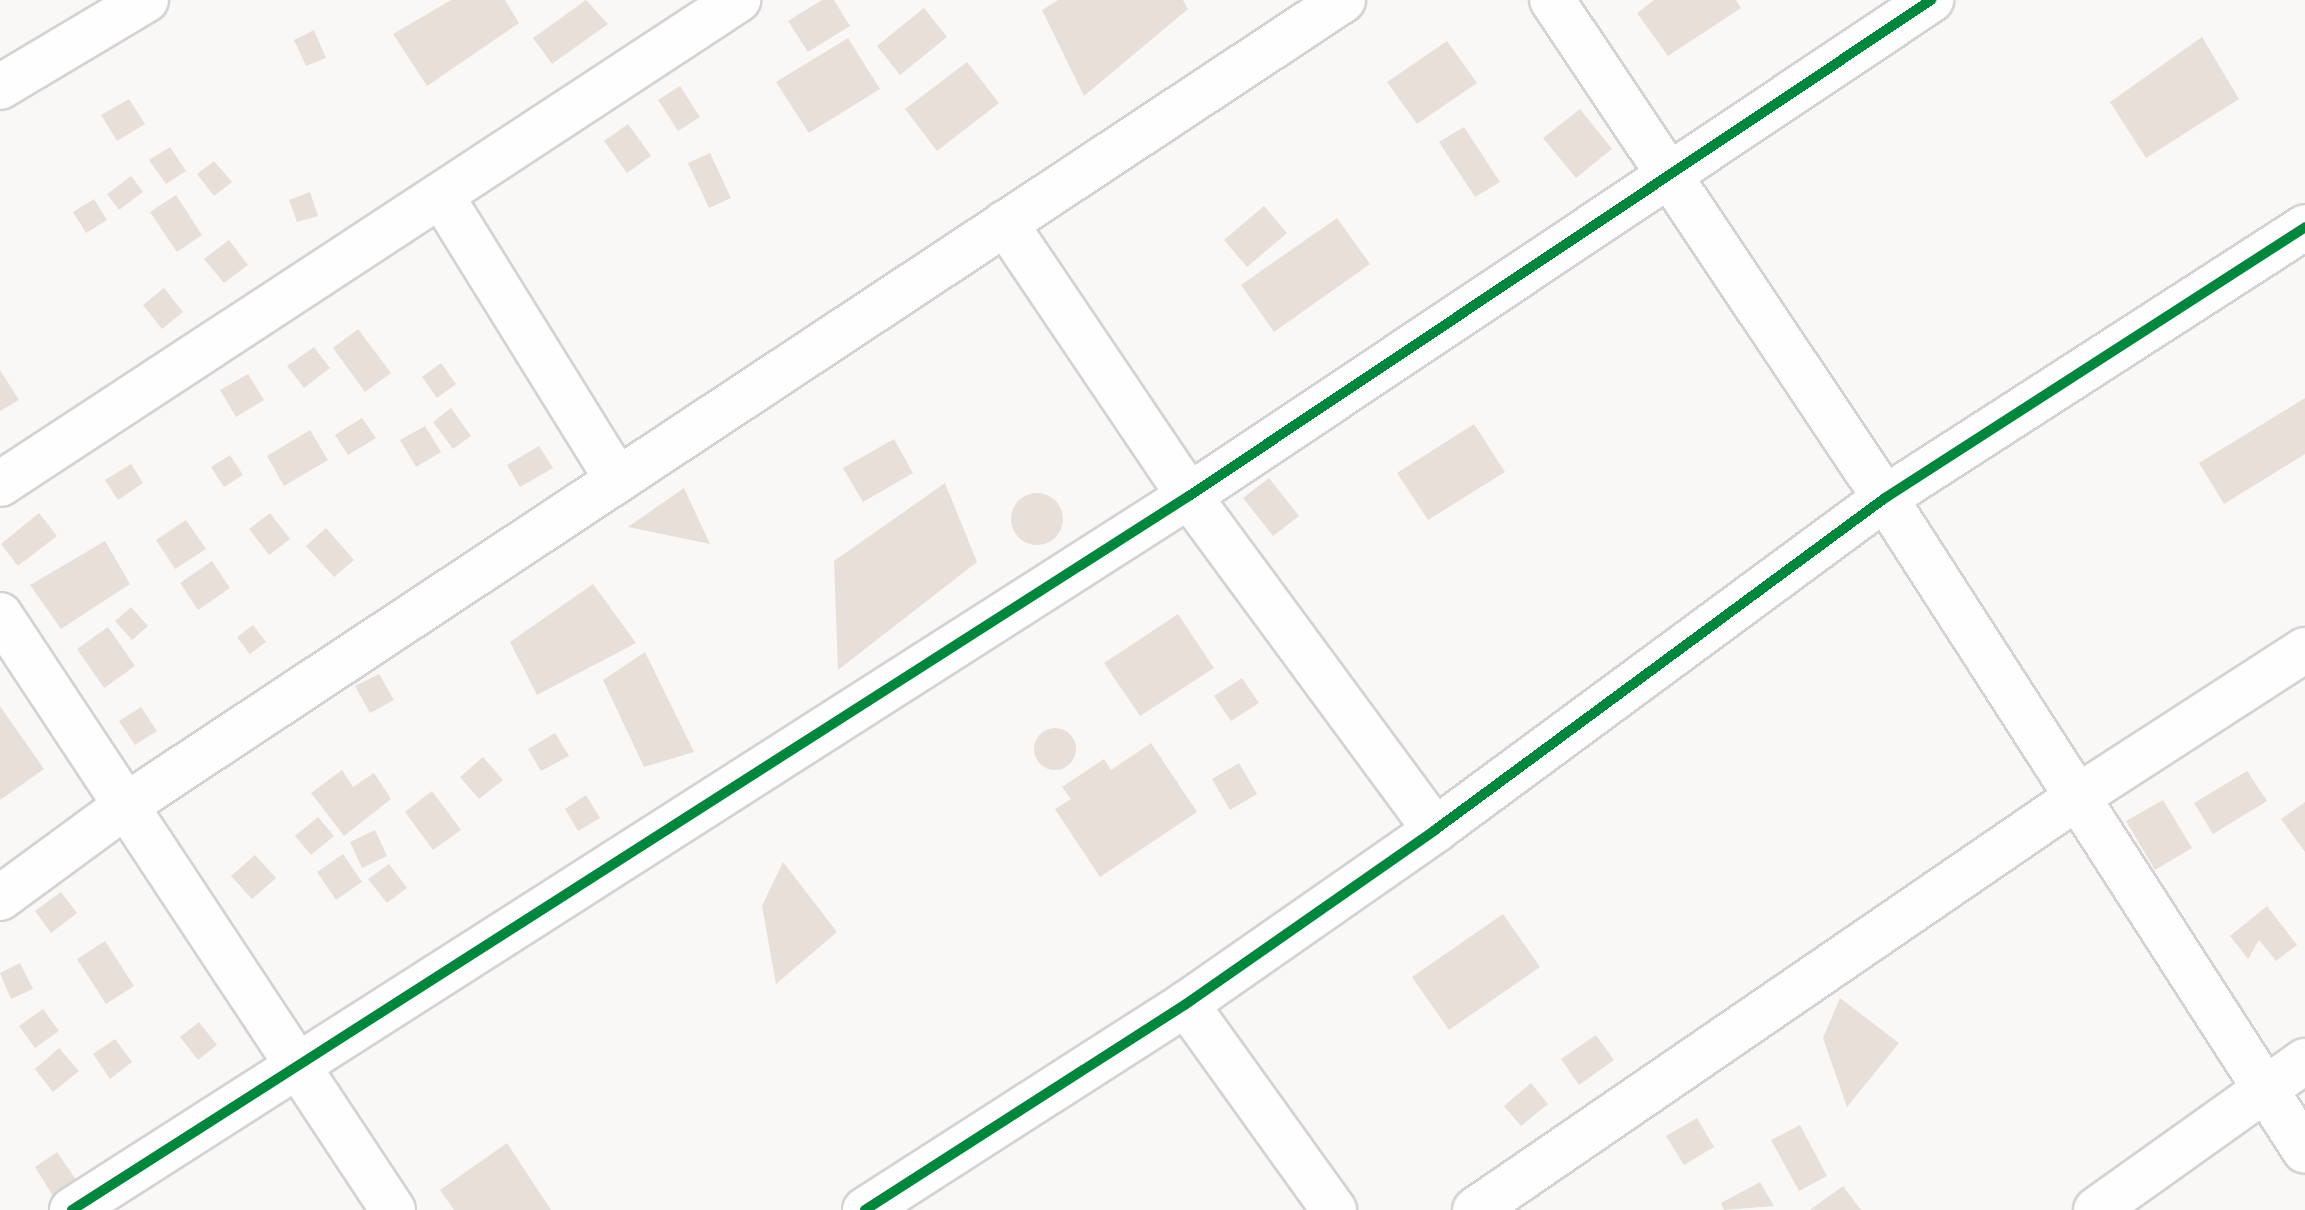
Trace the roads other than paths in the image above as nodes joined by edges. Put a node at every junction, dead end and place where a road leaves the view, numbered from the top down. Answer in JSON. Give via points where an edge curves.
{"nodes":[{"id":1,"x":146,"y":0,"type":"edge"},
{"id":2,"x":738,"y":0,"type":"edge"},
{"id":3,"x":1343,"y":0,"type":"edge"},
{"id":4,"x":1552,"y":0,"type":"edge"},
{"id":5,"x":1931,"y":0,"type":"edge"},
{"id":6,"x":0,"y":87,"type":"edge"},
{"id":7,"x":1669,"y":179,"type":"junction"},
{"id":8,"x":442,"y":197,"type":"junction"},
{"id":9,"x":1005,"y":223,"type":"junction"},
{"id":10,"x":2305,"y":227,"type":"edge"},
{"id":11,"x":616,"y":478,"type":"junction"},
{"id":12,"x":0,"y":484,"type":"edge"},
{"id":13,"x":1189,"y":496,"type":"junction"},
{"id":14,"x":1885,"y":498,"type":"junction"},
{"id":15,"x":0,"y":615,"type":"edge"},
{"id":16,"x":2305,"y":650,"type":"edge"},
{"id":17,"x":2079,"y":796,"type":"junction"},
{"id":18,"x":128,"y":804,"type":"junction"},
{"id":19,"x":1435,"y":830,"type":"junction"},
{"id":20,"x":0,"y":898,"type":"edge"},
{"id":21,"x":1186,"y":1004,"type":"junction"},
{"id":22,"x":2305,"y":1061,"type":"edge"},
{"id":23,"x":300,"y":1065,"type":"junction"},
{"id":24,"x":2263,"y":1089,"type":"junction"},
{"id":25,"x":2305,"y":1151,"type":"edge"},
{"id":26,"x":72,"y":1210,"type":"edge"},
{"id":27,"x":393,"y":1210,"type":"edge"},
{"id":28,"x":865,"y":1210,"type":"edge"},
{"id":29,"x":1334,"y":1210,"type":"edge"},
{"id":30,"x":1475,"y":1210,"type":"edge"},
{"id":31,"x":2096,"y":1210,"type":"edge"}],
"edges":[{"from":1,"to":6,"type":"street"},
{"from":2,"to":8,"type":"street"},
{"from":3,"to":9,"type":"street"},
{"from":4,"to":7,"type":"street"},
{"from":5,"to":7,"type":"street"},
{"from":7,"to":13,"type":"street"},
{"from":7,"to":14,"type":"street"},
{"from":8,"to":11,"type":"street"},
{"from":8,"to":12,"type":"street"},
{"from":9,"to":11,"type":"street"},
{"from":9,"to":13,"type":"street"},
{"from":10,"to":14,"type":"street"},
{"from":11,"to":18,"type":"street"},
{"from":13,"to":19,"type":"street"},
{"from":13,"to":23,"type":"street"},
{"from":14,"to":17,"type":"street"},
{"from":14,"to":19,"type":"street"},
{"from":15,"to":18,"type":"street"},
{"from":16,"to":17,"type":"street"},
{"from":17,"to":24,"type":"street"},
{"from":17,"to":30,"type":"street"},
{"from":18,"to":20,"type":"street"},
{"from":18,"to":23,"type":"street"},
{"from":19,"to":21,"type":"street"},
{"from":21,"to":28,"type":"street"},
{"from":21,"to":29,"type":"street"},
{"from":22,"to":24,"type":"street"},
{"from":23,"to":26,"type":"street"},
{"from":23,"to":27,"type":"street"},
{"from":24,"to":25,"type":"street"},
{"from":24,"to":31,"type":"street"}]}
